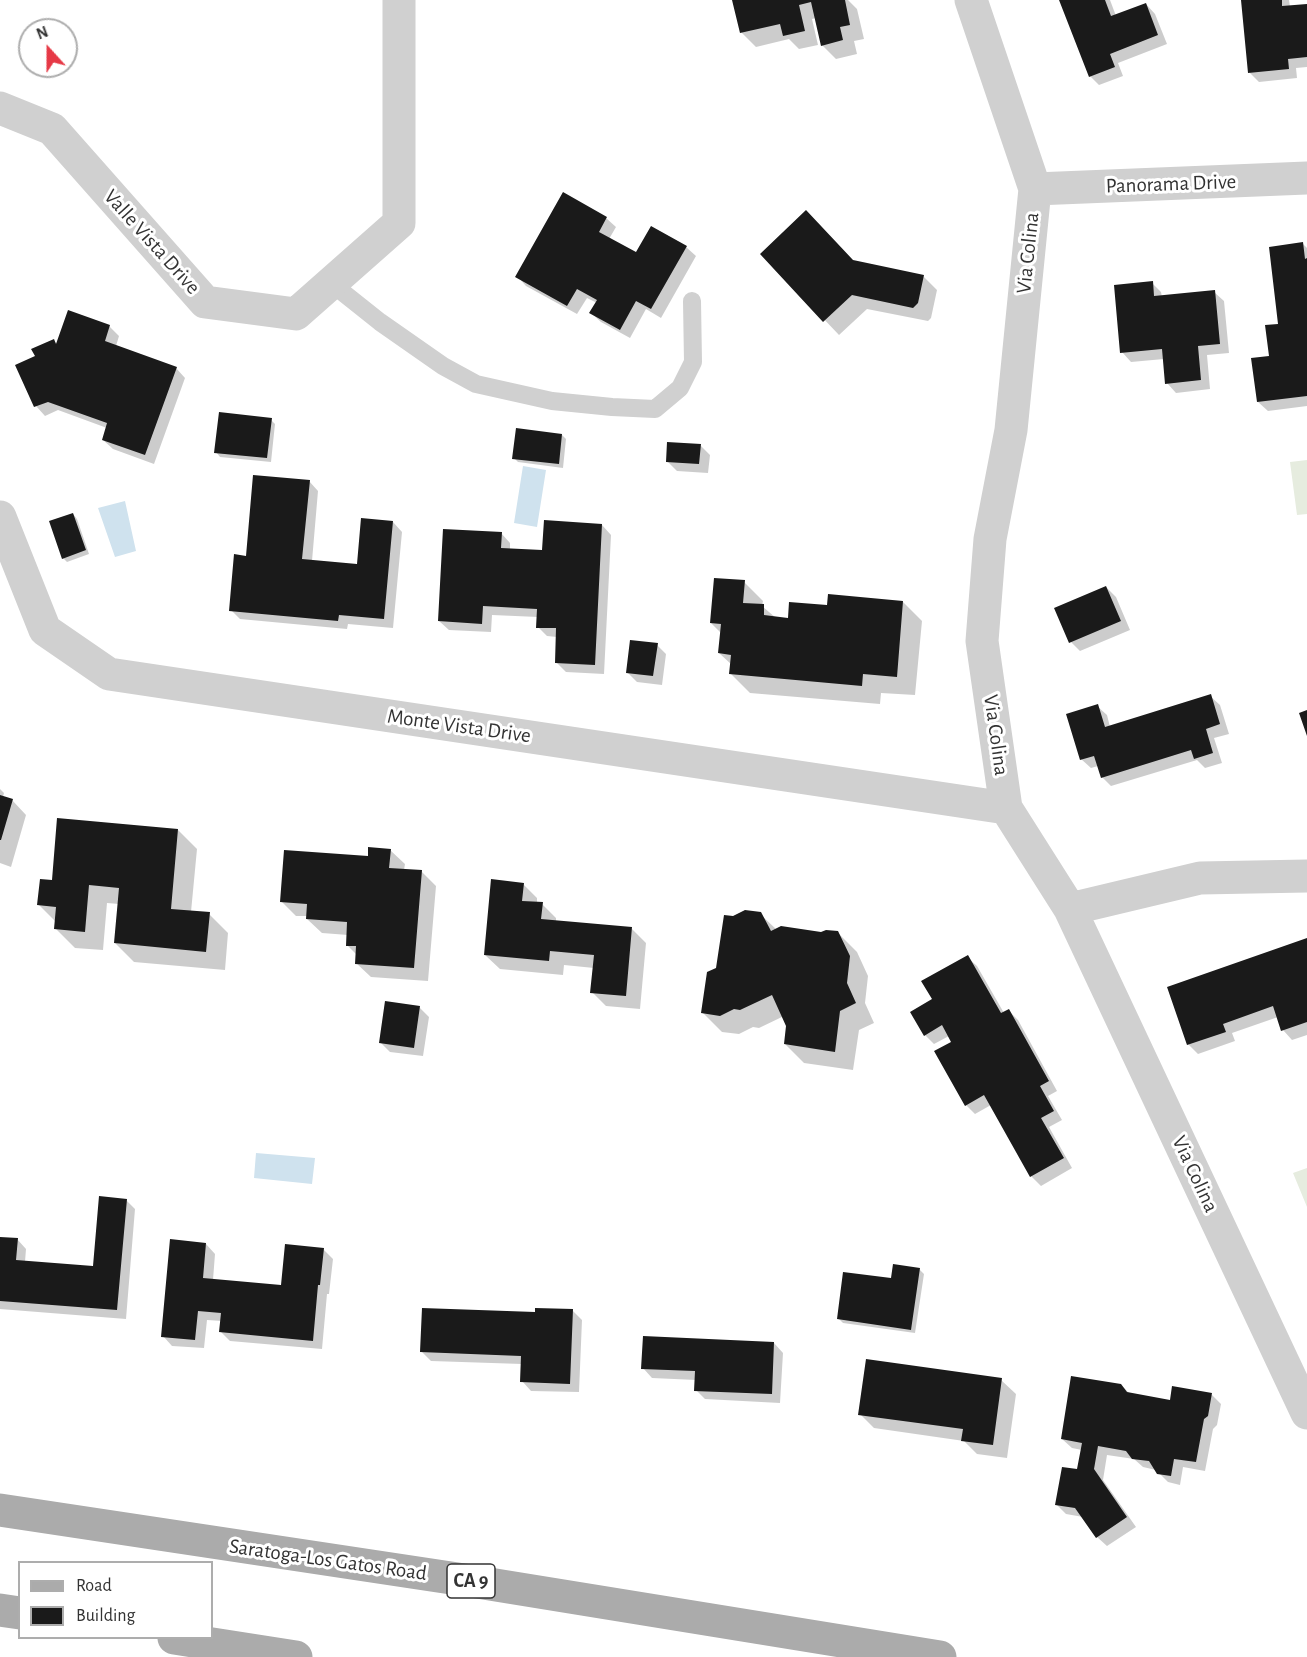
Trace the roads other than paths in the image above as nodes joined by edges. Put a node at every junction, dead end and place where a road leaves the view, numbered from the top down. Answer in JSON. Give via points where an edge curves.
{"nodes":[{"id":1,"x":399,"y":0,"type":"edge"},
{"id":2,"x":971,"y":0,"type":"edge"},
{"id":3,"x":0,"y":108,"type":"edge"},
{"id":4,"x":1307,"y":178,"type":"edge"},
{"id":5,"x":1035,"y":189,"type":"junction"},
{"id":6,"x":331,"y":283,"type":"junction"},
{"id":7,"x":692,"y":301,"type":"dead end"},
{"id":8,"x":0,"y":517,"type":"edge"},
{"id":9,"x":1006,"y":808,"type":"junction"},
{"id":10,"x":1307,"y":876,"type":"edge"},
{"id":11,"x":1070,"y":909,"type":"junction"},
{"id":12,"x":1307,"y":1413,"type":"edge"},
{"id":13,"x":0,"y":1510,"type":"edge"},
{"id":14,"x":0,"y":1610,"type":"edge"},
{"id":15,"x":18,"y":1613,"type":"edge"},
{"id":16,"x":180,"y":1639,"type":"edge"},
{"id":17,"x":296,"y":1657,"type":"edge"},
{"id":18,"x":940,"y":1657,"type":"edge"}],
"edges":[{"from":1,"to":6,"type":"street","name":"Valle Vista Drive","via":[[399,223]]},
{"from":2,"to":5,"type":"street","name":"Via Colina"},
{"from":3,"to":6,"type":"street","name":"Valle Vista Drive","via":[[52,129],[205,302],[296,314]]},
{"from":4,"to":5,"type":"street","name":"Panorama Drive"},
{"from":5,"to":9,"type":"street","name":"Via Colina","via":[[1011,430],[990,539],[982,641]]},
{"from":6,"to":7,"type":"lane","via":[[443,366],[476,384],[552,400],[612,407],[655,409],[680,388],[693,362]]},
{"from":8,"to":9,"type":"street","name":"Monte Vista Drive","via":[[45,630],[109,674]]},
{"from":9,"to":11,"type":"street","name":"Via Colina"},
{"from":10,"to":11,"type":"street","via":[[1200,878]]},
{"from":11,"to":12,"type":"street","name":"Via Colina"},
{"from":13,"to":18,"type":"main road","name":"Saratoga-Los Gatos Road","number":"CA 9"},
{"from":14,"to":15,"type":"main road"},
{"from":16,"to":17,"type":"main road"}]}
